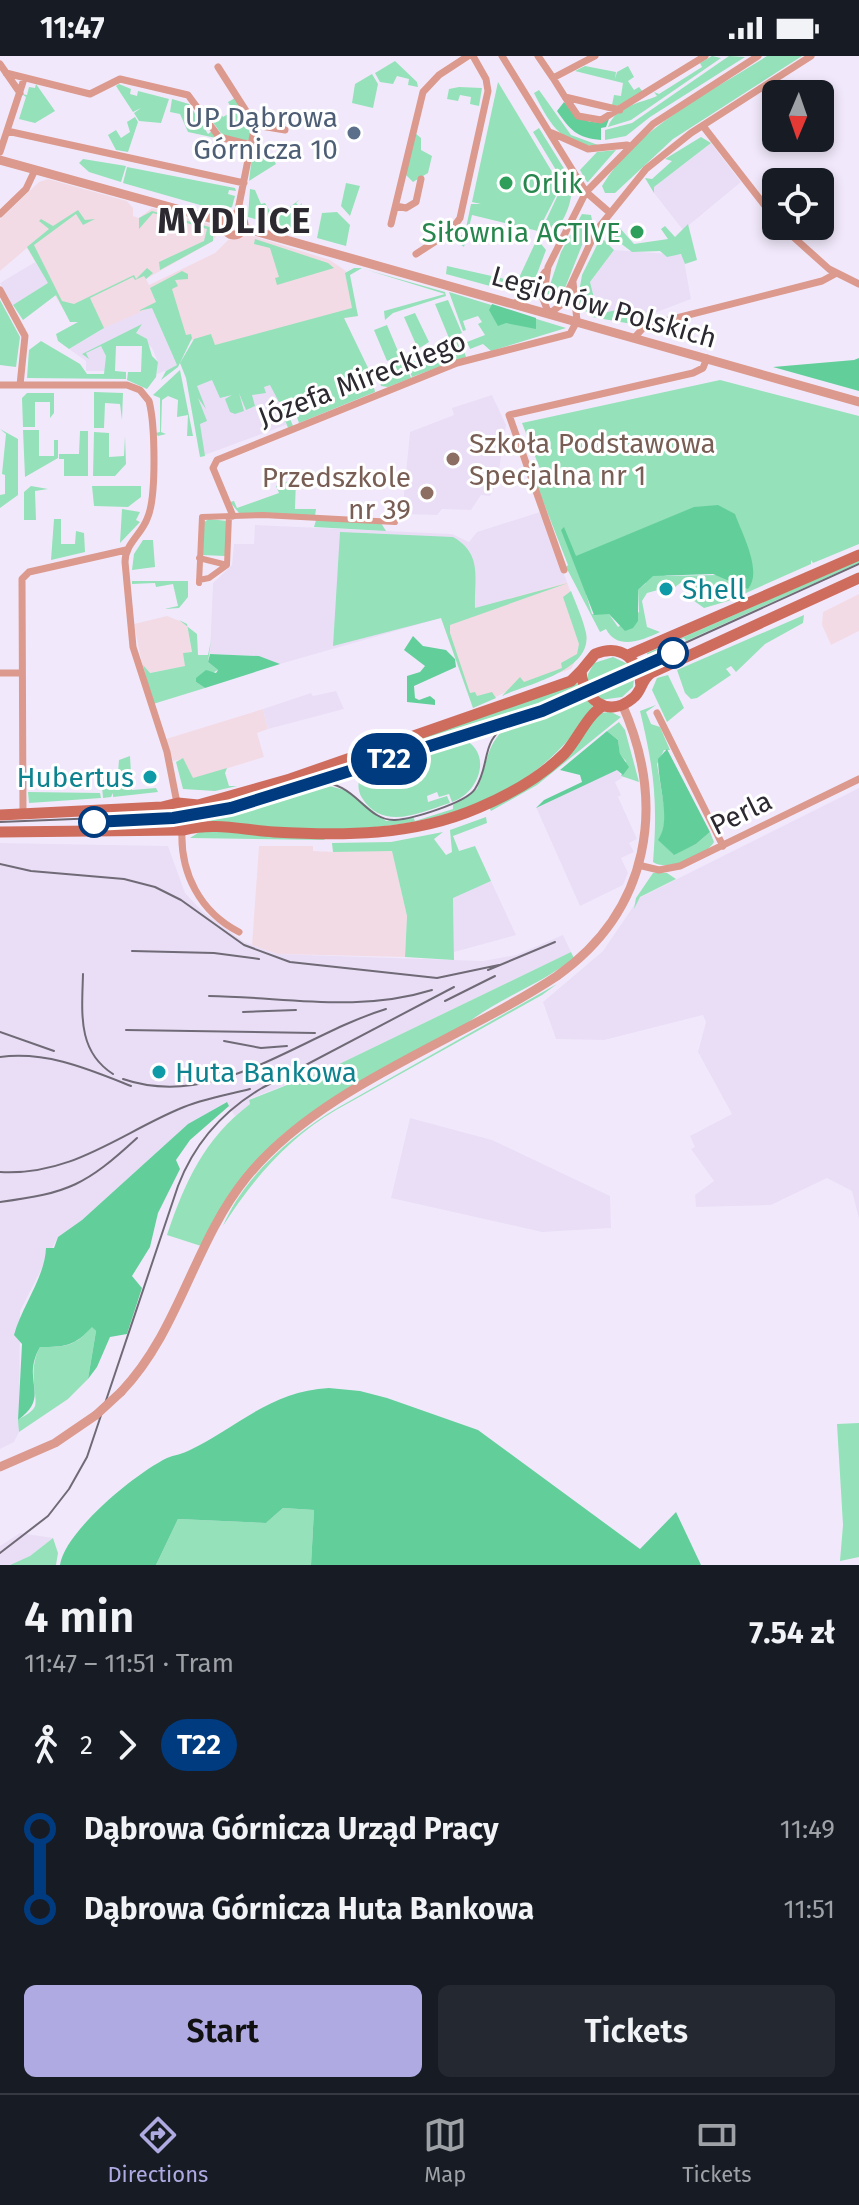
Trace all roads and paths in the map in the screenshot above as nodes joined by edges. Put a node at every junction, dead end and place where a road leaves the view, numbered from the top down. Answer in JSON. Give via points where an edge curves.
{"nodes":[{"id":1,"x":470,"y":56,"type":"edge"},
{"id":2,"x":502,"y":56,"type":"edge"},
{"id":3,"x":538,"y":56,"type":"edge"},
{"id":4,"x":595,"y":56,"type":"edge"},
{"id":5,"x":705,"y":56,"type":"edge"},
{"id":6,"x":758,"y":56,"type":"edge"},
{"id":7,"x":811,"y":56,"type":"edge"},
{"id":8,"x":0,"y":64,"type":"edge"},
{"id":9,"x":218,"y":67,"type":"dead end"},
{"id":10,"x":6,"y":73,"type":"junction"},
{"id":11,"x":553,"y":78,"type":"junction"},
{"id":12,"x":24,"y":79,"type":"junction"},
{"id":13,"x":20,"y":93,"type":"junction"},
{"id":14,"x":565,"y":97,"type":"junction"},
{"id":15,"x":620,"y":110,"type":"junction"},
{"id":16,"x":255,"y":125,"type":"junction"},
{"id":17,"x":5,"y":126,"type":"edge"},
{"id":18,"x":703,"y":126,"type":"junction"},
{"id":19,"x":285,"y":130,"type":"dead end"},
{"id":20,"x":549,"y":131,"type":"junction"},
{"id":21,"x":251,"y":145,"type":"junction"},
{"id":22,"x":630,"y":145,"type":"junction"},
{"id":23,"x":0,"y":152,"type":"edge"},
{"id":24,"x":0,"y":160,"type":"edge"},
{"id":25,"x":35,"y":170,"type":"junction"},
{"id":26,"x":421,"y":179,"type":"dead end"},
{"id":27,"x":244,"y":183,"type":"junction"},
{"id":28,"x":586,"y":192,"type":"junction"},
{"id":29,"x":762,"y":202,"type":"edge"},
{"id":30,"x":396,"y":206,"type":"junction"},
{"id":31,"x":609,"y":212,"type":"junction"},
{"id":32,"x":0,"y":214,"type":"edge"},
{"id":33,"x":237,"y":215,"type":"junction"},
{"id":34,"x":224,"y":222,"type":"junction"},
{"id":35,"x":391,"y":224,"type":"dead end"},
{"id":36,"x":244,"y":228,"type":"junction"},
{"id":37,"x":797,"y":240,"type":"edge"},
{"id":38,"x":416,"y":254,"type":"dead end"},
{"id":39,"x":548,"y":267,"type":"junction"},
{"id":40,"x":835,"y":274,"type":"junction"},
{"id":41,"x":573,"y":280,"type":"junction"},
{"id":42,"x":859,"y":284,"type":"edge"},
{"id":43,"x":0,"y":290,"type":"edge"},
{"id":44,"x":513,"y":304,"type":"junction"},
{"id":45,"x":549,"y":314,"type":"junction"},
{"id":46,"x":577,"y":321,"type":"junction"},
{"id":47,"x":634,"y":338,"type":"junction"},
{"id":48,"x":707,"y":358,"type":"junction"},
{"id":49,"x":0,"y":385,"type":"edge"},
{"id":50,"x":20,"y":385,"type":"junction"},
{"id":51,"x":859,"y":402,"type":"edge"},
{"id":52,"x":231,"y":516,"type":"junction"},
{"id":53,"x":395,"y":522,"type":"dead end"},
{"id":54,"x":126,"y":550,"type":"junction"},
{"id":55,"x":859,"y":555,"type":"edge"},
{"id":56,"x":199,"y":558,"type":"junction"},
{"id":57,"x":227,"y":565,"type":"junction"},
{"id":58,"x":564,"y":570,"type":"dead end"},
{"id":59,"x":859,"y":578,"type":"edge"},
{"id":60,"x":628,"y":655,"type":"junction"},
{"id":61,"x":581,"y":671,"type":"junction"},
{"id":62,"x":0,"y":673,"type":"edge"},
{"id":63,"x":22,"y":673,"type":"junction"},
{"id":64,"x":641,"y":687,"type":"junction"},
{"id":65,"x":622,"y":704,"type":"junction"},
{"id":66,"x":603,"y":706,"type":"junction"},
{"id":67,"x":657,"y":713,"type":"dead end"},
{"id":68,"x":859,"y":779,"type":"edge"},
{"id":69,"x":174,"y":804,"type":"junction"},
{"id":70,"x":190,"y":805,"type":"junction"},
{"id":71,"x":23,"y":813,"type":"junction"},
{"id":72,"x":0,"y":815,"type":"edge"},
{"id":73,"x":182,"y":829,"type":"junction"},
{"id":74,"x":0,"y":832,"type":"edge"},
{"id":75,"x":723,"y":846,"type":"junction"},
{"id":76,"x":638,"y":865,"type":"junction"},
{"id":77,"x":239,"y":932,"type":"dead end"},
{"id":78,"x":3,"y":1466,"type":"edge"}],
"edges":[{"from":1,"to":30,"type":"street","via":[[423,92]]},
{"from":1,"to":38,"type":"street","via":[[488,91],[460,218],[450,232]]},
{"from":2,"to":20,"type":"street"},
{"from":3,"to":11,"type":"street"},
{"from":4,"to":11,"type":"street"},
{"from":5,"to":15,"type":"street"},
{"from":6,"to":22,"type":"street","via":[[667,114]]},
{"from":7,"to":18,"type":"street"},
{"from":8,"to":10,"type":"street"},
{"from":9,"to":16,"type":"street"},
{"from":10,"to":12,"type":"street"},
{"from":10,"to":13,"type":"street"},
{"from":11,"to":14,"type":"street"},
{"from":12,"to":13,"type":"street"},
{"from":12,"to":21,"type":"street","via":[[90,94],[120,79],[183,93],[195,100],[219,137]]},
{"from":13,"to":17,"type":"street"},
{"from":14,"to":15,"type":"street"},
{"from":14,"to":15,"type":"street","via":[[587,120],[601,120]]},
{"from":16,"to":19,"type":"street"},
{"from":16,"to":21,"type":"street"},
{"from":17,"to":23,"type":"street"},
{"from":17,"to":27,"type":"street"},
{"from":18,"to":29,"type":"street"},
{"from":18,"to":31,"type":"street","via":[[653,163]]},
{"from":20,"to":22,"type":"street","via":[[588,149]]},
{"from":20,"to":28,"type":"street"},
{"from":21,"to":27,"type":"street"},
{"from":22,"to":28,"type":"street"},
{"from":24,"to":25,"type":"street"},
{"from":25,"to":32,"type":"street","via":[[26,189]]},
{"from":25,"to":34,"type":"street"},
{"from":26,"to":30,"type":"street","via":[[416,202]]},
{"from":27,"to":33,"type":"street"},
{"from":28,"to":31,"type":"street"},
{"from":28,"to":39,"type":"street"},
{"from":30,"to":35,"type":"street"},
{"from":31,"to":41,"type":"street"},
{"from":33,"to":34,"type":"street"},
{"from":33,"to":36,"type":"street"},
{"from":34,"to":36,"type":"street","via":[[230,235]]},
{"from":36,"to":44,"type":"street","name":"Legionów Polskich"},
{"from":37,"to":40,"type":"street"},
{"from":39,"to":44,"type":"street","via":[[530,295]]},
{"from":39,"to":45,"type":"street","via":[[543,302]]},
{"from":40,"to":42,"type":"street"},
{"from":40,"to":47,"type":"street","via":[[645,326]]},
{"from":41,"to":45,"type":"street","via":[[561,306]]},
{"from":41,"to":46,"type":"street"},
{"from":43,"to":50,"type":"street","via":[[25,336]]},
{"from":44,"to":45,"type":"street","name":"Legionów Polskich"},
{"from":45,"to":46,"type":"street","name":"Legionów Polskich"},
{"from":46,"to":47,"type":"street","name":"Legionów Polskich"},
{"from":46,"to":52,"type":"street","name":"Józefa Mireckiego","via":[[570,334],[457,363],[217,460],[214,471]]},
{"from":47,"to":48,"type":"street","name":"Legionów Polskich"},
{"from":48,"to":51,"type":"street","name":"Legionów Polskich"},
{"from":48,"to":58,"type":"street","via":[[693,373],[509,415]]},
{"from":49,"to":50,"type":"street"},
{"from":50,"to":54,"type":"street","via":[[127,385],[146,396],[152,413],[151,507]]},
{"from":52,"to":53,"type":"street"},
{"from":52,"to":56,"type":"street","via":[[201,518]]},
{"from":52,"to":57,"type":"street"},
{"from":54,"to":63,"type":"street","via":[[24,576]]},
{"from":54,"to":69,"type":"street","via":[[133,647],[167,752]]},
{"from":55,"to":60,"type":"main road"},
{"from":56,"to":57,"type":"street"},
{"from":56,"to":57,"type":"street","via":[[199,582]]},
{"from":59,"to":64,"type":"main road","via":[[654,671]]},
{"from":60,"to":61,"type":"main road","via":[[600,651]]},
{"from":60,"to":64,"type":"main road","via":[[638,668]]},
{"from":61,"to":66,"type":"main road","via":[[586,692]]},
{"from":61,"to":70,"type":"main road","via":[[571,681],[437,730],[290,779]]},
{"from":62,"to":63,"type":"street"},
{"from":63,"to":71,"type":"street"},
{"from":64,"to":65,"type":"main road"},
{"from":65,"to":66,"type":"main road"},
{"from":65,"to":76,"type":"street","via":[[640,746],[646,786],[646,833]]},
{"from":66,"to":73,"type":"main road","via":[[544,771],[450,819],[361,834],[268,832],[214,824]]},
{"from":67,"to":75,"type":"street"},
{"from":68,"to":75,"type":"street","name":"Perla"},
{"from":69,"to":70,"type":"main road"},
{"from":69,"to":71,"type":"main road"},
{"from":69,"to":73,"type":"main road","via":[[167,819]]},
{"from":70,"to":73,"type":"main road","via":[[195,816]]},
{"from":71,"to":72,"type":"main road"},
{"from":73,"to":74,"type":"main road"},
{"from":73,"to":77,"type":"street","via":[[186,871],[197,893],[221,921]]},
{"from":75,"to":76,"type":"street","name":"Perla","via":[[676,867],[655,870]]},
{"from":76,"to":78,"type":"street","bridge":true,"via":[[612,921],[573,964],[329,1106],[271,1150],[225,1209],[164,1335],[121,1392],[49,1446]]}]}
